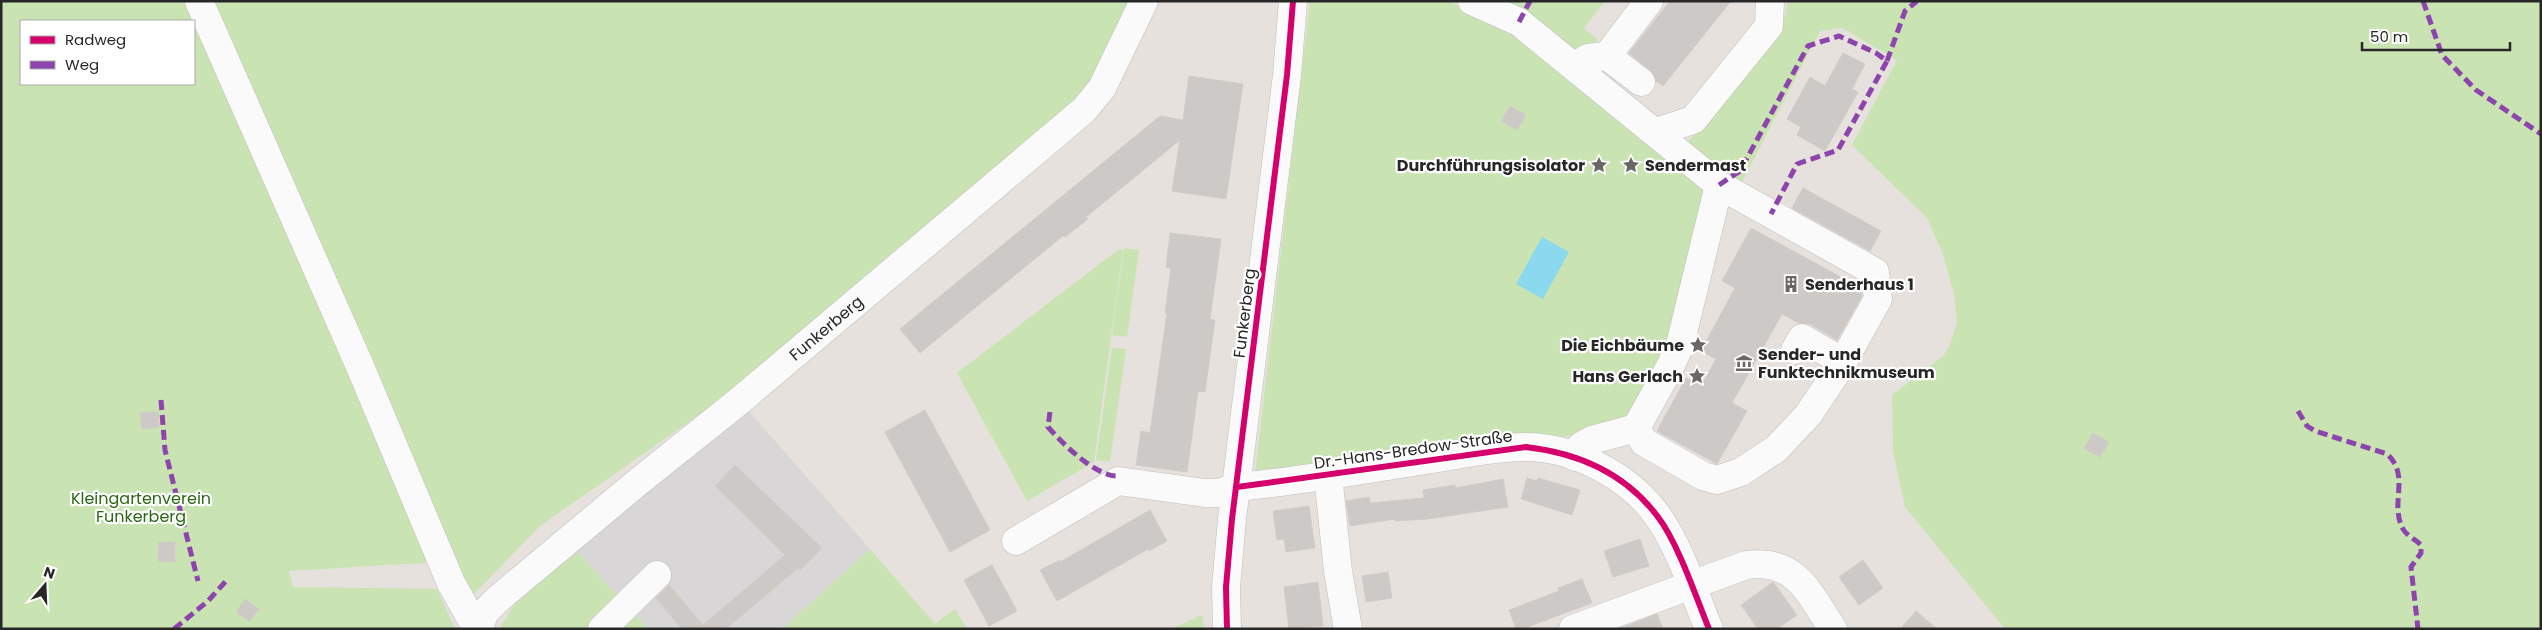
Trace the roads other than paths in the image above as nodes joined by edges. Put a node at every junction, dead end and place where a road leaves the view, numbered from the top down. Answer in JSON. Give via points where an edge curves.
{"nodes":[{"id":1,"x":199,"y":1,"type":"edge"},
{"id":2,"x":1144,"y":1,"type":"edge"},
{"id":3,"x":1293,"y":1,"type":"edge"},
{"id":4,"x":1472,"y":1,"type":"edge"},
{"id":5,"x":1649,"y":1,"type":"edge"},
{"id":6,"x":1770,"y":1,"type":"edge"},
{"id":7,"x":1607,"y":56,"type":"junction"},
{"id":8,"x":1575,"y":66,"type":"junction"},
{"id":9,"x":1641,"y":82,"type":"dead end"},
{"id":10,"x":1656,"y":132,"type":"junction"},
{"id":11,"x":1719,"y":185,"type":"junction"},
{"id":12,"x":1796,"y":350,"type":"dead end"},
{"id":13,"x":1840,"y":367,"type":"junction"},
{"id":14,"x":1636,"y":428,"type":"junction"},
{"id":15,"x":1575,"y":457,"type":"junction"},
{"id":16,"x":1328,"y":475,"type":"junction"},
{"id":17,"x":1237,"y":487,"type":"junction"},
{"id":18,"x":1016,"y":541,"type":"dead end"},
{"id":19,"x":657,"y":575,"type":"dead end"},
{"id":20,"x":1690,"y":585,"type":"junction"},
{"id":21,"x":478,"y":629,"type":"edge"},
{"id":22,"x":602,"y":629,"type":"edge"},
{"id":23,"x":1227,"y":629,"type":"edge"},
{"id":24,"x":1348,"y":629,"type":"edge"},
{"id":25,"x":1573,"y":629,"type":"edge"},
{"id":26,"x":1709,"y":629,"type":"edge"},
{"id":27,"x":1834,"y":629,"type":"edge"}],
"edges":[{"from":1,"to":21,"type":"street","name":"Funkerberg","via":[[359,364],[451,583]]},
{"from":2,"to":21,"type":"street","name":"Funkerberg","via":[[1102,88],[1084,110],[738,402],[499,598],[484,613]]},
{"from":3,"to":17,"type":"street","name":"Funkerberg","via":[[1287,75]]},
{"from":4,"to":8,"type":"street","via":[[1519,22]]},
{"from":5,"to":7,"type":"street"},
{"from":6,"to":10,"type":"street","via":[[1769,26],[1693,120]]},
{"from":7,"to":8,"type":"street","via":[[1588,58]]},
{"from":7,"to":9,"type":"street"},
{"from":8,"to":10,"type":"street"},
{"from":10,"to":11,"type":"street"},
{"from":11,"to":13,"type":"street","via":[[1875,272],[1878,299]]},
{"from":11,"to":14,"type":"street","via":[[1680,345]]},
{"from":12,"to":13,"type":"street","via":[[1802,338],[1833,356]]},
{"from":13,"to":14,"type":"street","via":[[1808,415],[1776,449],[1741,472],[1716,480],[1702,476],[1644,442]]},
{"from":14,"to":15,"type":"street","via":[[1592,440],[1580,446]]},
{"from":15,"to":16,"type":"street","name":"Dr.-Hans-Bredow-Straße","via":[[1526,447]]},
{"from":15,"to":20,"type":"street","name":"Dr.-Hans-Bredow-Straße","via":[[1602,469],[1634,490],[1659,518]]},
{"from":16,"to":17,"type":"street","name":"Dr.-Hans-Bredow-Straße"},
{"from":16,"to":24,"type":"street"},
{"from":17,"to":18,"type":"street","name":"Dr.-Hans-Bredow-Straße","via":[[1219,494],[1118,481]]},
{"from":17,"to":23,"type":"street","name":"Funkerberg","via":[[1226,587]]},
{"from":19,"to":22,"type":"street"},
{"from":20,"to":25,"type":"street"},
{"from":20,"to":26,"type":"street","name":"Dr.-Hans-Bredow-Straße"},
{"from":20,"to":27,"type":"street","via":[[1746,565],[1759,563],[1781,567],[1803,584]]}]}
